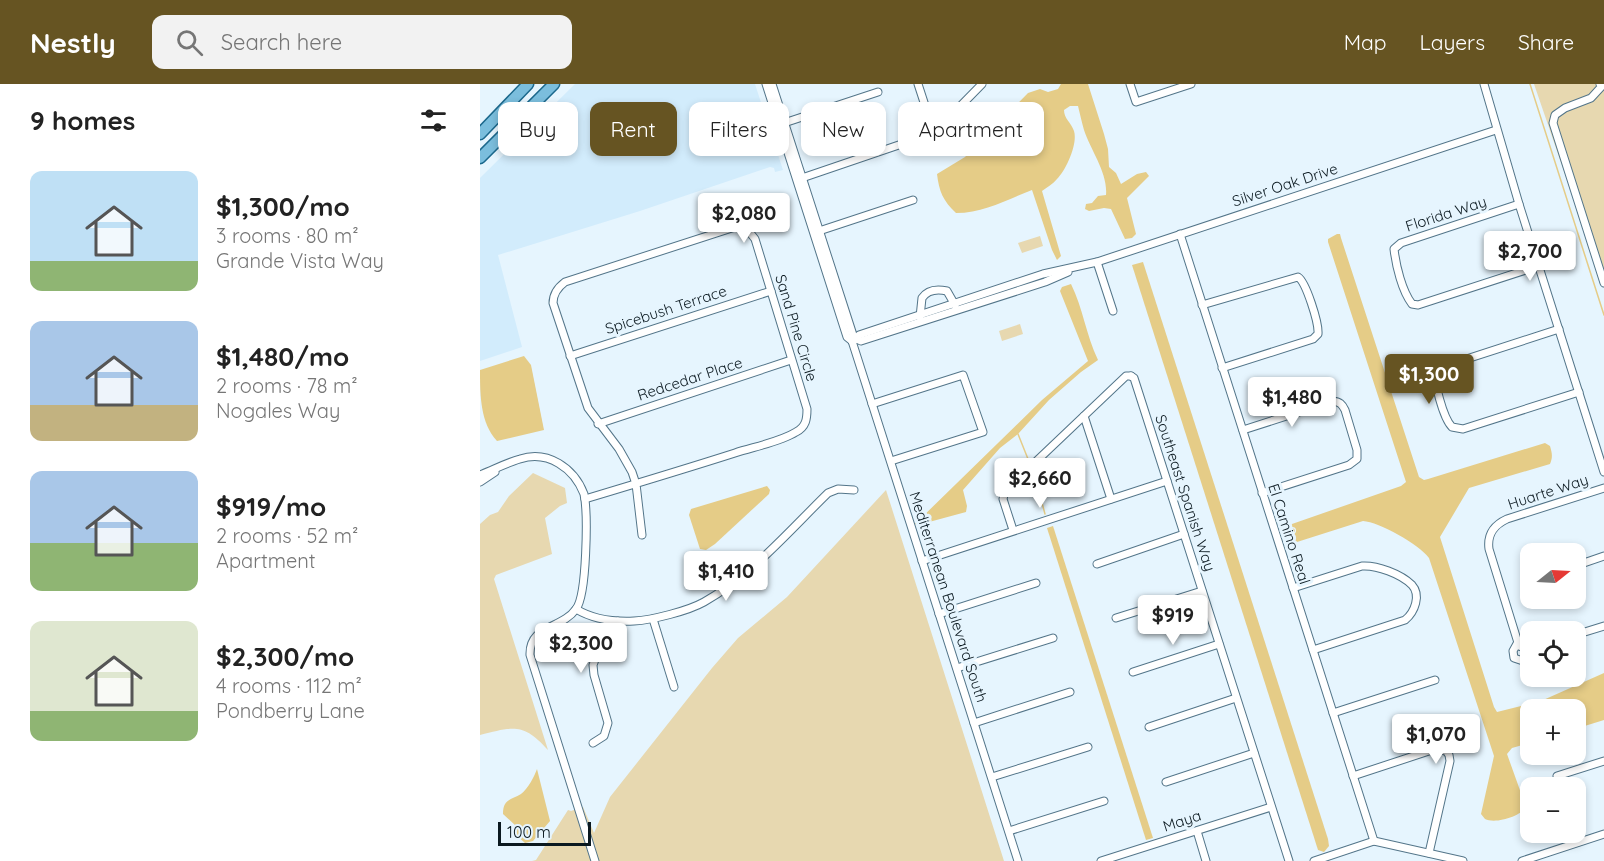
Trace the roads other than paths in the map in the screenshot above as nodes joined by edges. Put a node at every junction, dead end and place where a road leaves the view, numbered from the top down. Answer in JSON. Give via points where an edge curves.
{"nodes":[{"id":1,"x":528,"y":84,"type":"edge"},
{"id":2,"x":554,"y":84,"type":"edge"},
{"id":3,"x":766,"y":84,"type":"edge"},
{"id":4,"x":772,"y":84,"type":"edge"},
{"id":5,"x":918,"y":84,"type":"edge"},
{"id":6,"x":982,"y":84,"type":"edge"},
{"id":7,"x":1130,"y":84,"type":"edge"},
{"id":8,"x":1191,"y":84,"type":"edge"},
{"id":9,"x":1484,"y":84,"type":"edge"},
{"id":10,"x":1602,"y":85,"type":"edge"},
{"id":11,"x":878,"y":92,"type":"dead end"},
{"id":12,"x":773,"y":102,"type":"edge"},
{"id":13,"x":776,"y":102,"type":"edge"},
{"id":14,"x":924,"y":102,"type":"edge"},
{"id":15,"x":964,"y":102,"type":"edge"},
{"id":16,"x":789,"y":122,"type":"edge"},
{"id":17,"x":1496,"y":130,"type":"junction"},
{"id":18,"x":480,"y":134,"type":"edge"},
{"id":19,"x":789,"y":145,"type":"edge"},
{"id":20,"x":898,"y":145,"type":"edge"},
{"id":21,"x":480,"y":158,"type":"edge"},
{"id":22,"x":800,"y":179,"type":"junction"},
{"id":23,"x":913,"y":200,"type":"dead end"},
{"id":24,"x":1519,"y":204,"type":"junction"},
{"id":25,"x":816,"y":232,"type":"junction"},
{"id":26,"x":1180,"y":234,"type":"junction"},
{"id":27,"x":1097,"y":262,"type":"junction"},
{"id":28,"x":1538,"y":266,"type":"junction"},
{"id":29,"x":1604,"y":283,"type":"edge"},
{"id":30,"x":771,"y":291,"type":"junction"},
{"id":31,"x":1202,"y":305,"type":"junction"},
{"id":32,"x":956,"y":307,"type":"junction"},
{"id":33,"x":1113,"y":311,"type":"dead end"},
{"id":34,"x":920,"y":319,"type":"junction"},
{"id":35,"x":1559,"y":329,"type":"junction"},
{"id":36,"x":854,"y":340,"type":"junction"},
{"id":37,"x":570,"y":356,"type":"junction"},
{"id":38,"x":791,"y":360,"type":"junction"},
{"id":39,"x":1222,"y":368,"type":"junction"},
{"id":40,"x":1579,"y":392,"type":"junction"},
{"id":41,"x":872,"y":404,"type":"junction"},
{"id":42,"x":1084,"y":416,"type":"junction"},
{"id":43,"x":598,"y":424,"type":"junction"},
{"id":44,"x":1243,"y":430,"type":"junction"},
{"id":45,"x":891,"y":461,"type":"junction"},
{"id":46,"x":510,"y":463,"type":"junction"},
{"id":47,"x":1604,"y":472,"type":"edge"},
{"id":48,"x":480,"y":475,"type":"edge"},
{"id":49,"x":1167,"y":481,"type":"junction"},
{"id":50,"x":480,"y":482,"type":"edge"},
{"id":51,"x":636,"y":484,"type":"junction"},
{"id":52,"x":1604,"y":488,"type":"edge"},
{"id":53,"x":854,"y":490,"type":"dead end"},
{"id":54,"x":1262,"y":493,"type":"junction"},
{"id":55,"x":585,"y":499,"type":"junction"},
{"id":56,"x":1111,"y":499,"type":"junction"},
{"id":57,"x":1013,"y":530,"type":"junction"},
{"id":58,"x":1184,"y":534,"type":"junction"},
{"id":59,"x":642,"y":535,"type":"dead end"},
{"id":60,"x":1604,"y":556,"type":"edge"},
{"id":61,"x":922,"y":561,"type":"junction"},
{"id":62,"x":1586,"y":562,"type":"edge"},
{"id":63,"x":1097,"y":564,"type":"dead end"},
{"id":64,"x":1036,"y":583,"type":"dead end"},
{"id":65,"x":1293,"y":588,"type":"junction"},
{"id":66,"x":1202,"y":591,"type":"junction"},
{"id":67,"x":576,"y":609,"type":"junction"},
{"id":68,"x":939,"y":614,"type":"junction"},
{"id":69,"x":1116,"y":618,"type":"dead end"},
{"id":70,"x":653,"y":619,"type":"junction"},
{"id":71,"x":618,"y":621,"type":"junction"},
{"id":72,"x":1604,"y":626,"type":"edge"},
{"id":73,"x":1586,"y":632,"type":"edge"},
{"id":74,"x":1053,"y":638,"type":"dead end"},
{"id":75,"x":1518,"y":642,"type":"junction"},
{"id":76,"x":1219,"y":644,"type":"junction"},
{"id":77,"x":1520,"y":645,"type":"edge"},
{"id":78,"x":1313,"y":651,"type":"junction"},
{"id":79,"x":1520,"y":660,"type":"edge"},
{"id":80,"x":957,"y":668,"type":"junction"},
{"id":81,"x":1133,"y":672,"type":"dead end"},
{"id":82,"x":1435,"y":680,"type":"dead end"},
{"id":83,"x":674,"y":687,"type":"dead end"},
{"id":84,"x":1070,"y":692,"type":"dead end"},
{"id":85,"x":1236,"y":698,"type":"junction"},
{"id":86,"x":1333,"y":713,"type":"junction"},
{"id":87,"x":974,"y":723,"type":"junction"},
{"id":88,"x":1149,"y":727,"type":"dead end"},
{"id":89,"x":593,"y":742,"type":"dead end"},
{"id":90,"x":1088,"y":747,"type":"dead end"},
{"id":91,"x":1254,"y":753,"type":"junction"},
{"id":92,"x":1604,"y":761,"type":"edge"},
{"id":93,"x":1353,"y":776,"type":"junction"},
{"id":94,"x":1557,"y":776,"type":"dead end"},
{"id":95,"x":992,"y":777,"type":"junction"},
{"id":96,"x":1166,"y":782,"type":"dead end"},
{"id":97,"x":1104,"y":801,"type":"dead end"},
{"id":98,"x":1271,"y":807,"type":"junction"},
{"id":99,"x":1009,"y":831,"type":"junction"},
{"id":100,"x":1197,"y":831,"type":"junction"},
{"id":101,"x":1604,"y":834,"type":"edge"},
{"id":102,"x":1374,"y":841,"type":"junction"},
{"id":103,"x":1429,"y":853,"type":"junction"},
{"id":104,"x":595,"y":861,"type":"edge"},
{"id":105,"x":1018,"y":861,"type":"edge"},
{"id":106,"x":1101,"y":861,"type":"edge"},
{"id":107,"x":1206,"y":861,"type":"edge"},
{"id":108,"x":1289,"y":861,"type":"edge"},
{"id":109,"x":1314,"y":861,"type":"edge"},
{"id":110,"x":1463,"y":861,"type":"edge"},
{"id":111,"x":1522,"y":861,"type":"edge"}],
"edges":[{"from":1,"to":18,"type":"main road"},
{"from":2,"to":21,"type":"main road"},
{"from":3,"to":12,"type":"street","name":"Mediterranean Boulevard South"},
{"from":4,"to":13,"type":"street","name":"Mediterranean Boulevard South"},
{"from":5,"to":14,"type":"street"},
{"from":6,"to":15,"type":"street"},
{"from":7,"to":8,"type":"street","via":[[1136,102]]},
{"from":9,"to":17,"type":"street"},
{"from":10,"to":29,"type":"street","via":[[1591,98],[1555,115],[1553,123]]},
{"from":11,"to":16,"type":"street"},
{"from":17,"to":24,"type":"street"},
{"from":17,"to":26,"type":"street","name":"Silver Oak Drive"},
{"from":19,"to":22,"type":"street","name":"Mediterranean Boulevard South"},
{"from":20,"to":22,"type":"street"},
{"from":22,"to":25,"type":"street","name":"Mediterranean Boulevard South"},
{"from":23,"to":25,"type":"street"},
{"from":24,"to":28,"type":"street"},
{"from":24,"to":28,"type":"street","name":"Florida Way","via":[[1401,243],[1394,249],[1396,261],[1407,296],[1412,304],[1418,305]]},
{"from":25,"to":36,"type":"street","name":"Mediterranean Boulevard South"},
{"from":26,"to":27,"type":"street","name":"Silver Oak Drive"},
{"from":26,"to":31,"type":"street","name":"El Camino Real"},
{"from":27,"to":32,"type":"street","name":"Silver Oak Drive","via":[[1045,282]]},
{"from":27,"to":33,"type":"street"},
{"from":28,"to":35,"type":"street"},
{"from":30,"to":37,"type":"street","name":"Spicebush Terrace"},
{"from":30,"to":37,"type":"street","name":"Sand Pine Circle","via":[[755,239],[742,227],[565,282],[556,291],[553,303]]},
{"from":30,"to":38,"type":"street","name":"Sand Pine Circle"},
{"from":31,"to":39,"type":"street","name":"El Camino Real"},
{"from":31,"to":39,"type":"street","via":[[1294,277],[1302,279],[1307,294],[1318,329],[1316,337]]},
{"from":32,"to":34,"type":"street","name":"Silver Oak Drive"},
{"from":32,"to":34,"type":"street","via":[[947,291],[929,292],[922,298]]},
{"from":34,"to":36,"type":"street","name":"Silver Oak Drive","via":[[861,341]]},
{"from":35,"to":40,"type":"street"},
{"from":35,"to":40,"type":"street","via":[[1437,370],[1434,378],[1446,419],[1452,427],[1463,429]]},
{"from":36,"to":41,"type":"street","name":"Mediterranean Boulevard South"},
{"from":37,"to":43,"type":"street","name":"Sand Pine Circle","via":[[588,408]]},
{"from":38,"to":43,"type":"street","name":"Redcedar Place"},
{"from":38,"to":51,"type":"street","name":"Sand Pine Circle","via":[[807,409],[804,427],[779,439]]},
{"from":39,"to":44,"type":"street","name":"El Camino Real"},
{"from":40,"to":47,"type":"street"},
{"from":41,"to":45,"type":"street","name":"Mediterranean Boulevard South"},
{"from":41,"to":45,"type":"street","via":[[963,375],[983,432]]},
{"from":42,"to":49,"type":"street","name":"Southeast Spanish Way","via":[[1131,372]]},
{"from":42,"to":56,"type":"street"},
{"from":42,"to":57,"type":"street","via":[[1005,491]]},
{"from":43,"to":51,"type":"street","name":"Sand Pine Circle","via":[[624,456]]},
{"from":44,"to":54,"type":"street","name":"El Camino Real"},
{"from":44,"to":54,"type":"street","via":[[1333,402],[1342,404],[1351,430],[1358,455],[1354,462]]},
{"from":45,"to":61,"type":"street","name":"Mediterranean Boulevard South"},
{"from":46,"to":48,"type":"street"},
{"from":46,"to":50,"type":"street"},
{"from":46,"to":55,"type":"street","via":[[533,457],[556,461],[575,477]]},
{"from":49,"to":56,"type":"street"},
{"from":49,"to":58,"type":"street","name":"Southeast Spanish Way"},
{"from":51,"to":55,"type":"street","name":"Sand Pine Circle"},
{"from":51,"to":59,"type":"street"},
{"from":52,"to":75,"type":"street","name":"Huarte Way","via":[[1507,519],[1490,533],[1489,549]]},
{"from":53,"to":70,"type":"street","via":[[828,493],[751,568],[703,603]]},
{"from":54,"to":65,"type":"street","name":"El Camino Real"},
{"from":55,"to":67,"type":"street","via":[[584,583]]},
{"from":56,"to":57,"type":"street"},
{"from":57,"to":61,"type":"street"},
{"from":58,"to":63,"type":"street"},
{"from":58,"to":66,"type":"street","name":"Southeast Spanish Way"},
{"from":60,"to":62,"type":"street"},
{"from":61,"to":68,"type":"street","name":"Mediterranean Boulevard South"},
{"from":64,"to":68,"type":"street"},
{"from":65,"to":78,"type":"street","name":"El Camino Real"},
{"from":65,"to":78,"type":"street","via":[[1368,566],[1402,579],[1415,592],[1413,611],[1406,620]]},
{"from":66,"to":69,"type":"street"},
{"from":66,"to":76,"type":"street","name":"Southeast Spanish Way"},
{"from":67,"to":71,"type":"street","via":[[598,619]]},
{"from":67,"to":104,"type":"street","via":[[537,634],[530,655]]},
{"from":68,"to":80,"type":"street","name":"Mediterranean Boulevard South"},
{"from":70,"to":71,"type":"street"},
{"from":70,"to":83,"type":"street"},
{"from":71,"to":89,"type":"street","via":[[614,635],[593,665],[608,723],[604,736]]},
{"from":72,"to":73,"type":"street"},
{"from":74,"to":80,"type":"street"},
{"from":75,"to":77,"type":"street"},
{"from":75,"to":79,"type":"street","name":"Huarte Way","via":[[1513,651],[1514,658]]},
{"from":76,"to":81,"type":"street"},
{"from":76,"to":85,"type":"street","name":"Southeast Spanish Way"},
{"from":78,"to":86,"type":"street","name":"El Camino Real"},
{"from":80,"to":87,"type":"street","name":"Mediterranean Boulevard South"},
{"from":82,"to":86,"type":"street"},
{"from":84,"to":87,"type":"street"},
{"from":85,"to":88,"type":"street"},
{"from":85,"to":91,"type":"street","name":"Southeast Spanish Way"},
{"from":86,"to":93,"type":"street","name":"El Camino Real"},
{"from":87,"to":95,"type":"street","name":"Mediterranean Boulevard South"},
{"from":90,"to":95,"type":"street"},
{"from":91,"to":96,"type":"street"},
{"from":91,"to":98,"type":"street","name":"Southeast Spanish Way"},
{"from":92,"to":94,"type":"street"},
{"from":93,"to":102,"type":"street","name":"El Camino Real"},
{"from":93,"to":103,"type":"street","via":[[1435,749],[1452,753]]},
{"from":95,"to":99,"type":"street","name":"Mediterranean Boulevard South"},
{"from":97,"to":99,"type":"street"},
{"from":98,"to":100,"type":"street","name":"Maya"},
{"from":98,"to":108,"type":"street","name":"Southeast Spanish Way"},
{"from":99,"to":105,"type":"street","name":"Mediterranean Boulevard South"},
{"from":100,"to":106,"type":"street","name":"Maya"},
{"from":100,"to":107,"type":"street"},
{"from":101,"to":111,"type":"street"},
{"from":102,"to":103,"type":"street"},
{"from":102,"to":109,"type":"street"},
{"from":103,"to":110,"type":"street"}]}
